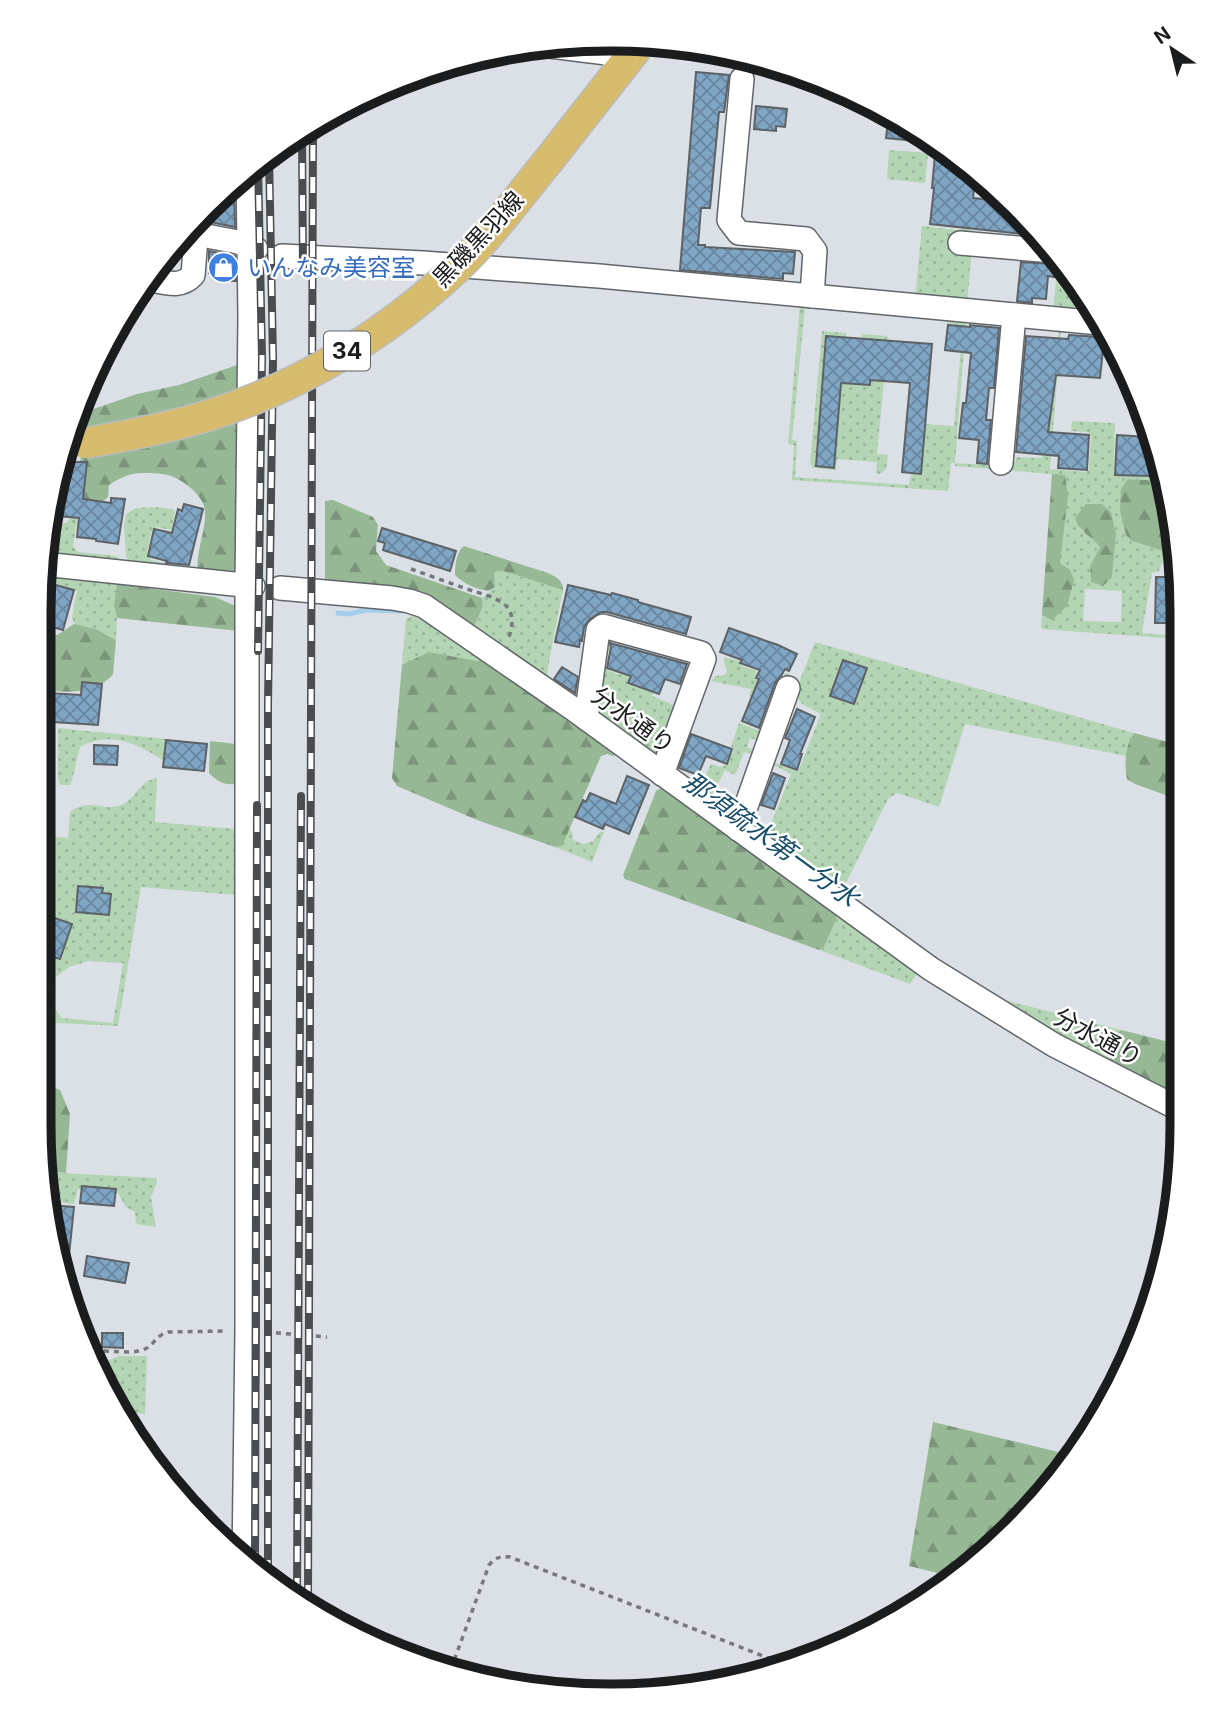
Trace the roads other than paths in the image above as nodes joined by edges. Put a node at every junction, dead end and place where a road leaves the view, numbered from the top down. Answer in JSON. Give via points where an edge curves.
{"nodes":[{"id":1,"x":634,"y":52,"type":"edge"},
{"id":2,"x":742,"y":79,"type":"dead end"},
{"id":3,"x":249,"y":184,"type":"edge"},
{"id":4,"x":199,"y":231,"type":"edge"},
{"id":5,"x":196,"y":235,"type":"edge"},
{"id":6,"x":960,"y":243,"type":"dead end"},
{"id":7,"x":252,"y":248,"type":"junction"},
{"id":8,"x":1038,"y":250,"type":"edge"},
{"id":9,"x":282,"y":256,"type":"dead end"},
{"id":10,"x":158,"y":281,"type":"edge"},
{"id":11,"x":812,"y":296,"type":"junction"},
{"id":12,"x":1014,"y":314,"type":"junction"},
{"id":13,"x":1089,"y":322,"type":"edge"},
{"id":14,"x":77,"y":444,"type":"edge"},
{"id":15,"x":1001,"y":463,"type":"dead end"},
{"id":16,"x":53,"y":565,"type":"edge"},
{"id":17,"x":250,"y":585,"type":"junction"},
{"id":18,"x":280,"y":588,"type":"dead end"},
{"id":19,"x":788,"y":688,"type":"dead end"},
{"id":20,"x":586,"y":718,"type":"junction"},
{"id":21,"x":662,"y":774,"type":"junction"},
{"id":22,"x":738,"y":830,"type":"junction"},
{"id":23,"x":1170,"y":1104,"type":"edge"},
{"id":24,"x":244,"y":1548,"type":"edge"}],
"edges":[{"from":1,"to":14,"type":"main road","name":"黒磯黒羽線","number":"34","bridge":true,"via":[[481,243],[411,309],[346,352],[277,389],[211,415]]},
{"from":2,"to":11,"type":"street","via":[[729,220],[739,233],[806,239],[815,251]]},
{"from":3,"to":7,"type":"street"},
{"from":4,"to":7,"type":"street"},
{"from":5,"to":10,"type":"street","via":[[190,279],[178,284]]},
{"from":6,"to":8,"type":"street"},
{"from":7,"to":17,"type":"street"},
{"from":9,"to":11,"type":"street","via":[[486,267]]},
{"from":11,"to":12,"type":"street"},
{"from":12,"to":13,"type":"street"},
{"from":12,"to":15,"type":"street"},
{"from":16,"to":17,"type":"street"},
{"from":17,"to":24,"type":"street"},
{"from":18,"to":20,"type":"street","name":"分水通り","via":[[424,606]]},
{"from":19,"to":22,"type":"street"},
{"from":20,"to":21,"type":"street","name":"分水通り"},
{"from":20,"to":21,"type":"street","via":[[598,630],[603,626],[701,653],[704,659]]},
{"from":21,"to":22,"type":"street","name":"分水通り"},
{"from":22,"to":23,"type":"street","name":"分水通り","via":[[931,970],[1054,1045]]}]}
